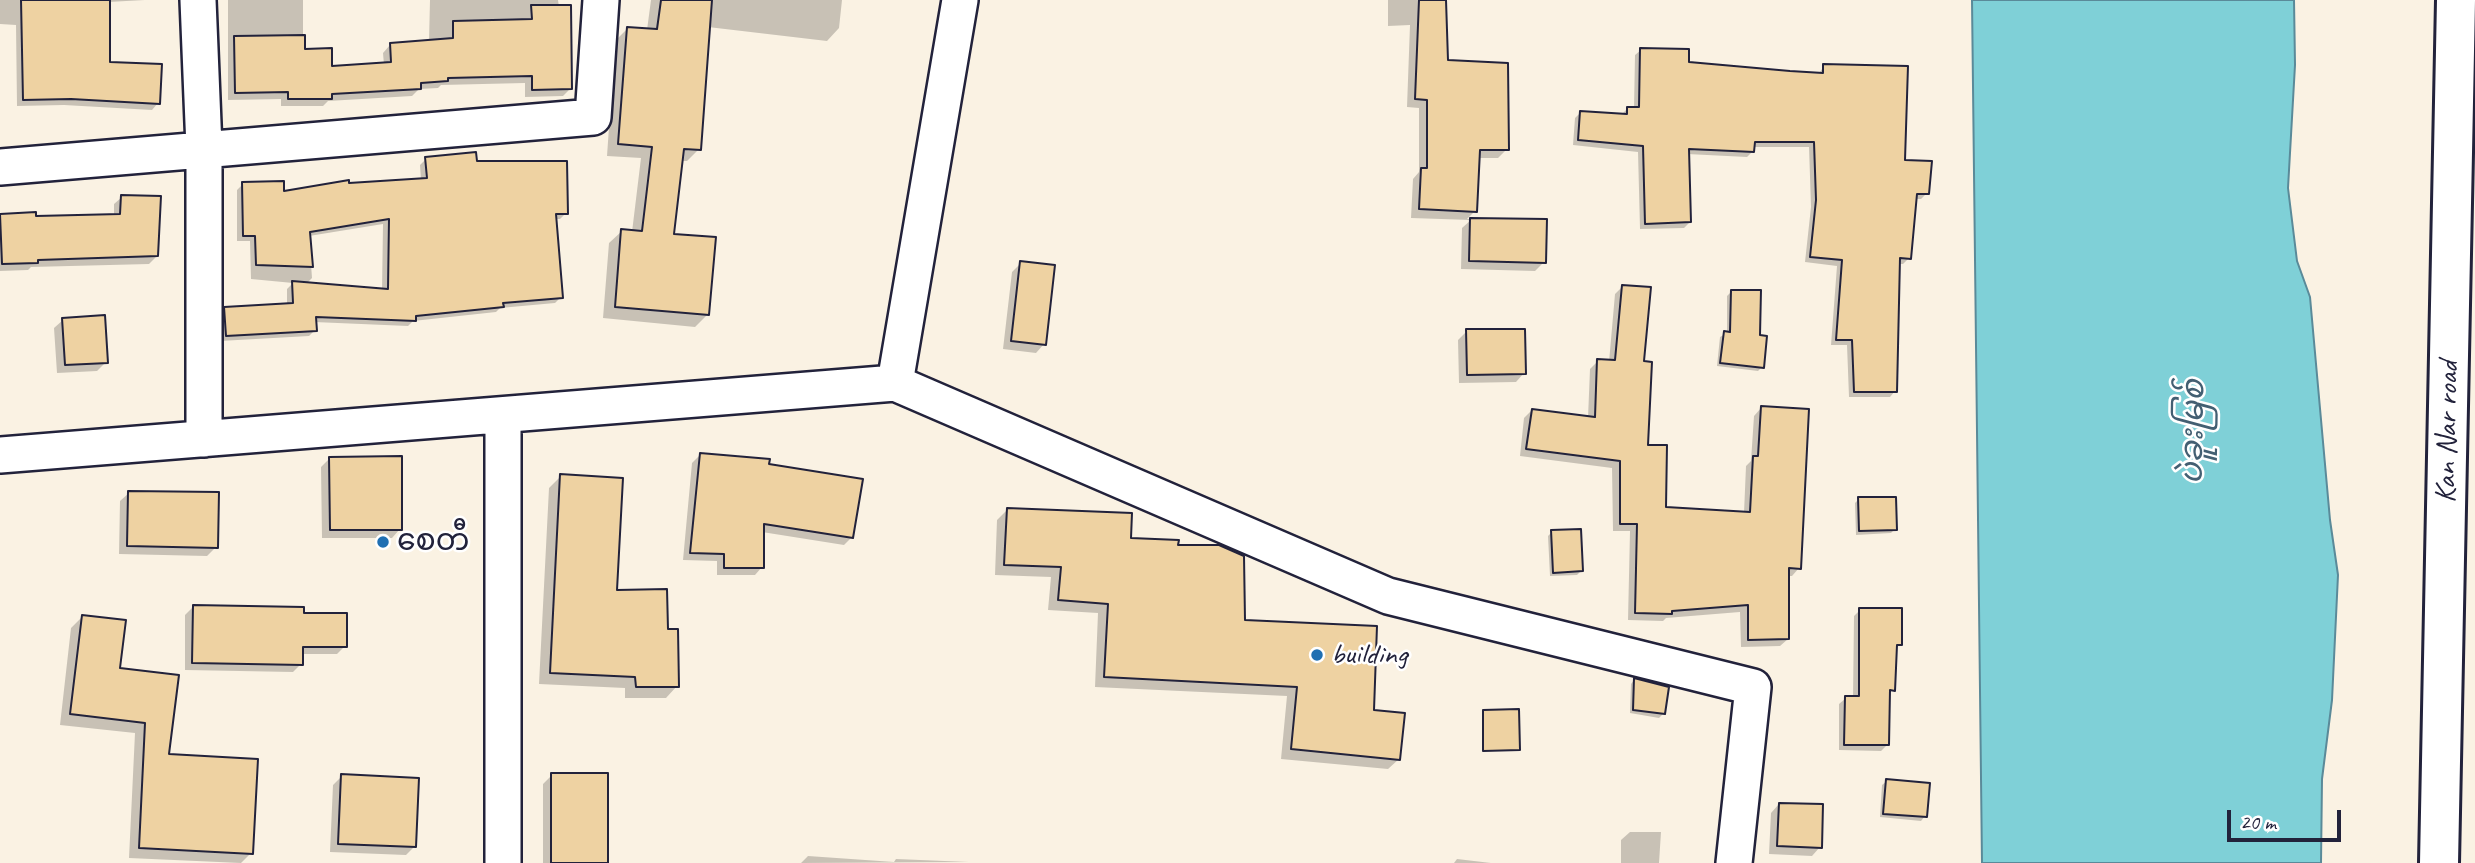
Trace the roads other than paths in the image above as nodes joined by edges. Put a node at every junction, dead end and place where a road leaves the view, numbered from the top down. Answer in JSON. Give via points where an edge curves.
{"nodes":[{"id":1,"x":198,"y":0,"type":"edge"},
{"id":2,"x":601,"y":0,"type":"edge"},
{"id":3,"x":960,"y":0,"type":"edge"},
{"id":4,"x":2456,"y":0,"type":"edge"},
{"id":5,"x":204,"y":148,"type":"junction"},
{"id":6,"x":0,"y":167,"type":"edge"},
{"id":7,"x":895,"y":383,"type":"junction"},
{"id":8,"x":503,"y":415,"type":"junction"},
{"id":9,"x":204,"y":439,"type":"junction"},
{"id":10,"x":0,"y":455,"type":"edge"},
{"id":11,"x":503,"y":863,"type":"edge"},
{"id":12,"x":1734,"y":863,"type":"edge"},
{"id":13,"x":2439,"y":863,"type":"edge"}],
"edges":[{"from":1,"to":5,"type":"street"},
{"from":2,"to":5,"type":"street","via":[[593,117]]},
{"from":3,"to":7,"type":"street"},
{"from":4,"to":13,"type":"street","name":"Kan Nar road"},
{"from":5,"to":6,"type":"street"},
{"from":5,"to":9,"type":"street"},
{"from":7,"to":8,"type":"street"},
{"from":7,"to":12,"type":"street","via":[[1388,596],[1753,687]]},
{"from":8,"to":9,"type":"street"},
{"from":8,"to":11,"type":"street"},
{"from":9,"to":10,"type":"street"}]}
